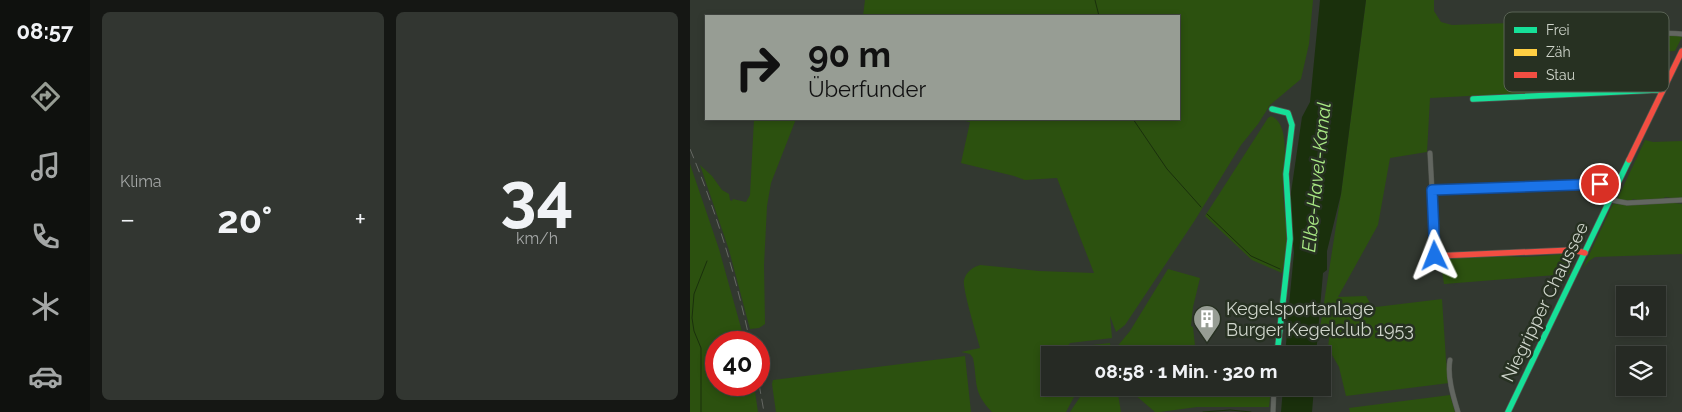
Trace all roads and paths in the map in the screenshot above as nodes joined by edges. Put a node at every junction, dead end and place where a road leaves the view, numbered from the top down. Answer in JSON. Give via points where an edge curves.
{"nodes":[{"id":1,"x":1669,"y":33,"type":"edge"},
{"id":2,"x":1682,"y":34,"type":"edge"},
{"id":3,"x":1682,"y":51,"type":"edge"},
{"id":4,"x":1669,"y":78,"type":"edge"},
{"id":5,"x":1616,"y":92,"type":"edge"},
{"id":6,"x":1662,"y":92,"type":"edge"},
{"id":7,"x":1473,"y":99,"type":"dead end"},
{"id":8,"x":1272,"y":109,"type":"dead end"},
{"id":9,"x":1430,"y":153,"type":"dead end"},
{"id":10,"x":1616,"y":188,"type":"junction"},
{"id":11,"x":1432,"y":190,"type":"junction"},
{"id":12,"x":1611,"y":200,"type":"junction"},
{"id":13,"x":1682,"y":200,"type":"edge"},
{"id":14,"x":1585,"y":253,"type":"junction"},
{"id":15,"x":1278,"y":346,"type":"edge"},
{"id":16,"x":1450,"y":360,"type":"dead end"},
{"id":17,"x":1274,"y":396,"type":"edge"},
{"id":18,"x":1273,"y":412,"type":"edge"},
{"id":19,"x":1458,"y":412,"type":"edge"},
{"id":20,"x":1508,"y":412,"type":"edge"}],
"edges":[{"from":1,"to":2,"type":"street"},
{"from":3,"to":4,"type":"street","name":"Niegripper Chaussee"},
{"from":5,"to":7,"type":"street"},
{"from":6,"to":10,"type":"street","name":"Niegripper Chaussee"},
{"from":8,"to":15,"type":"street","via":[[1288,113],[1292,125],[1286,174],[1290,239]]},
{"from":9,"to":11,"type":"street"},
{"from":10,"to":11,"type":"street","via":[[1604,184]]},
{"from":10,"to":12,"type":"street","name":"Niegripper Chaussee"},
{"from":11,"to":14,"type":"street","via":[[1435,256],[1574,250]]},
{"from":12,"to":13,"type":"street","via":[[1627,203]]},
{"from":12,"to":14,"type":"street","name":"Niegripper Chaussee"},
{"from":14,"to":20,"type":"street","name":"Niegripper Chaussee"},
{"from":16,"to":19,"type":"street"},
{"from":17,"to":18,"type":"street"}]}
